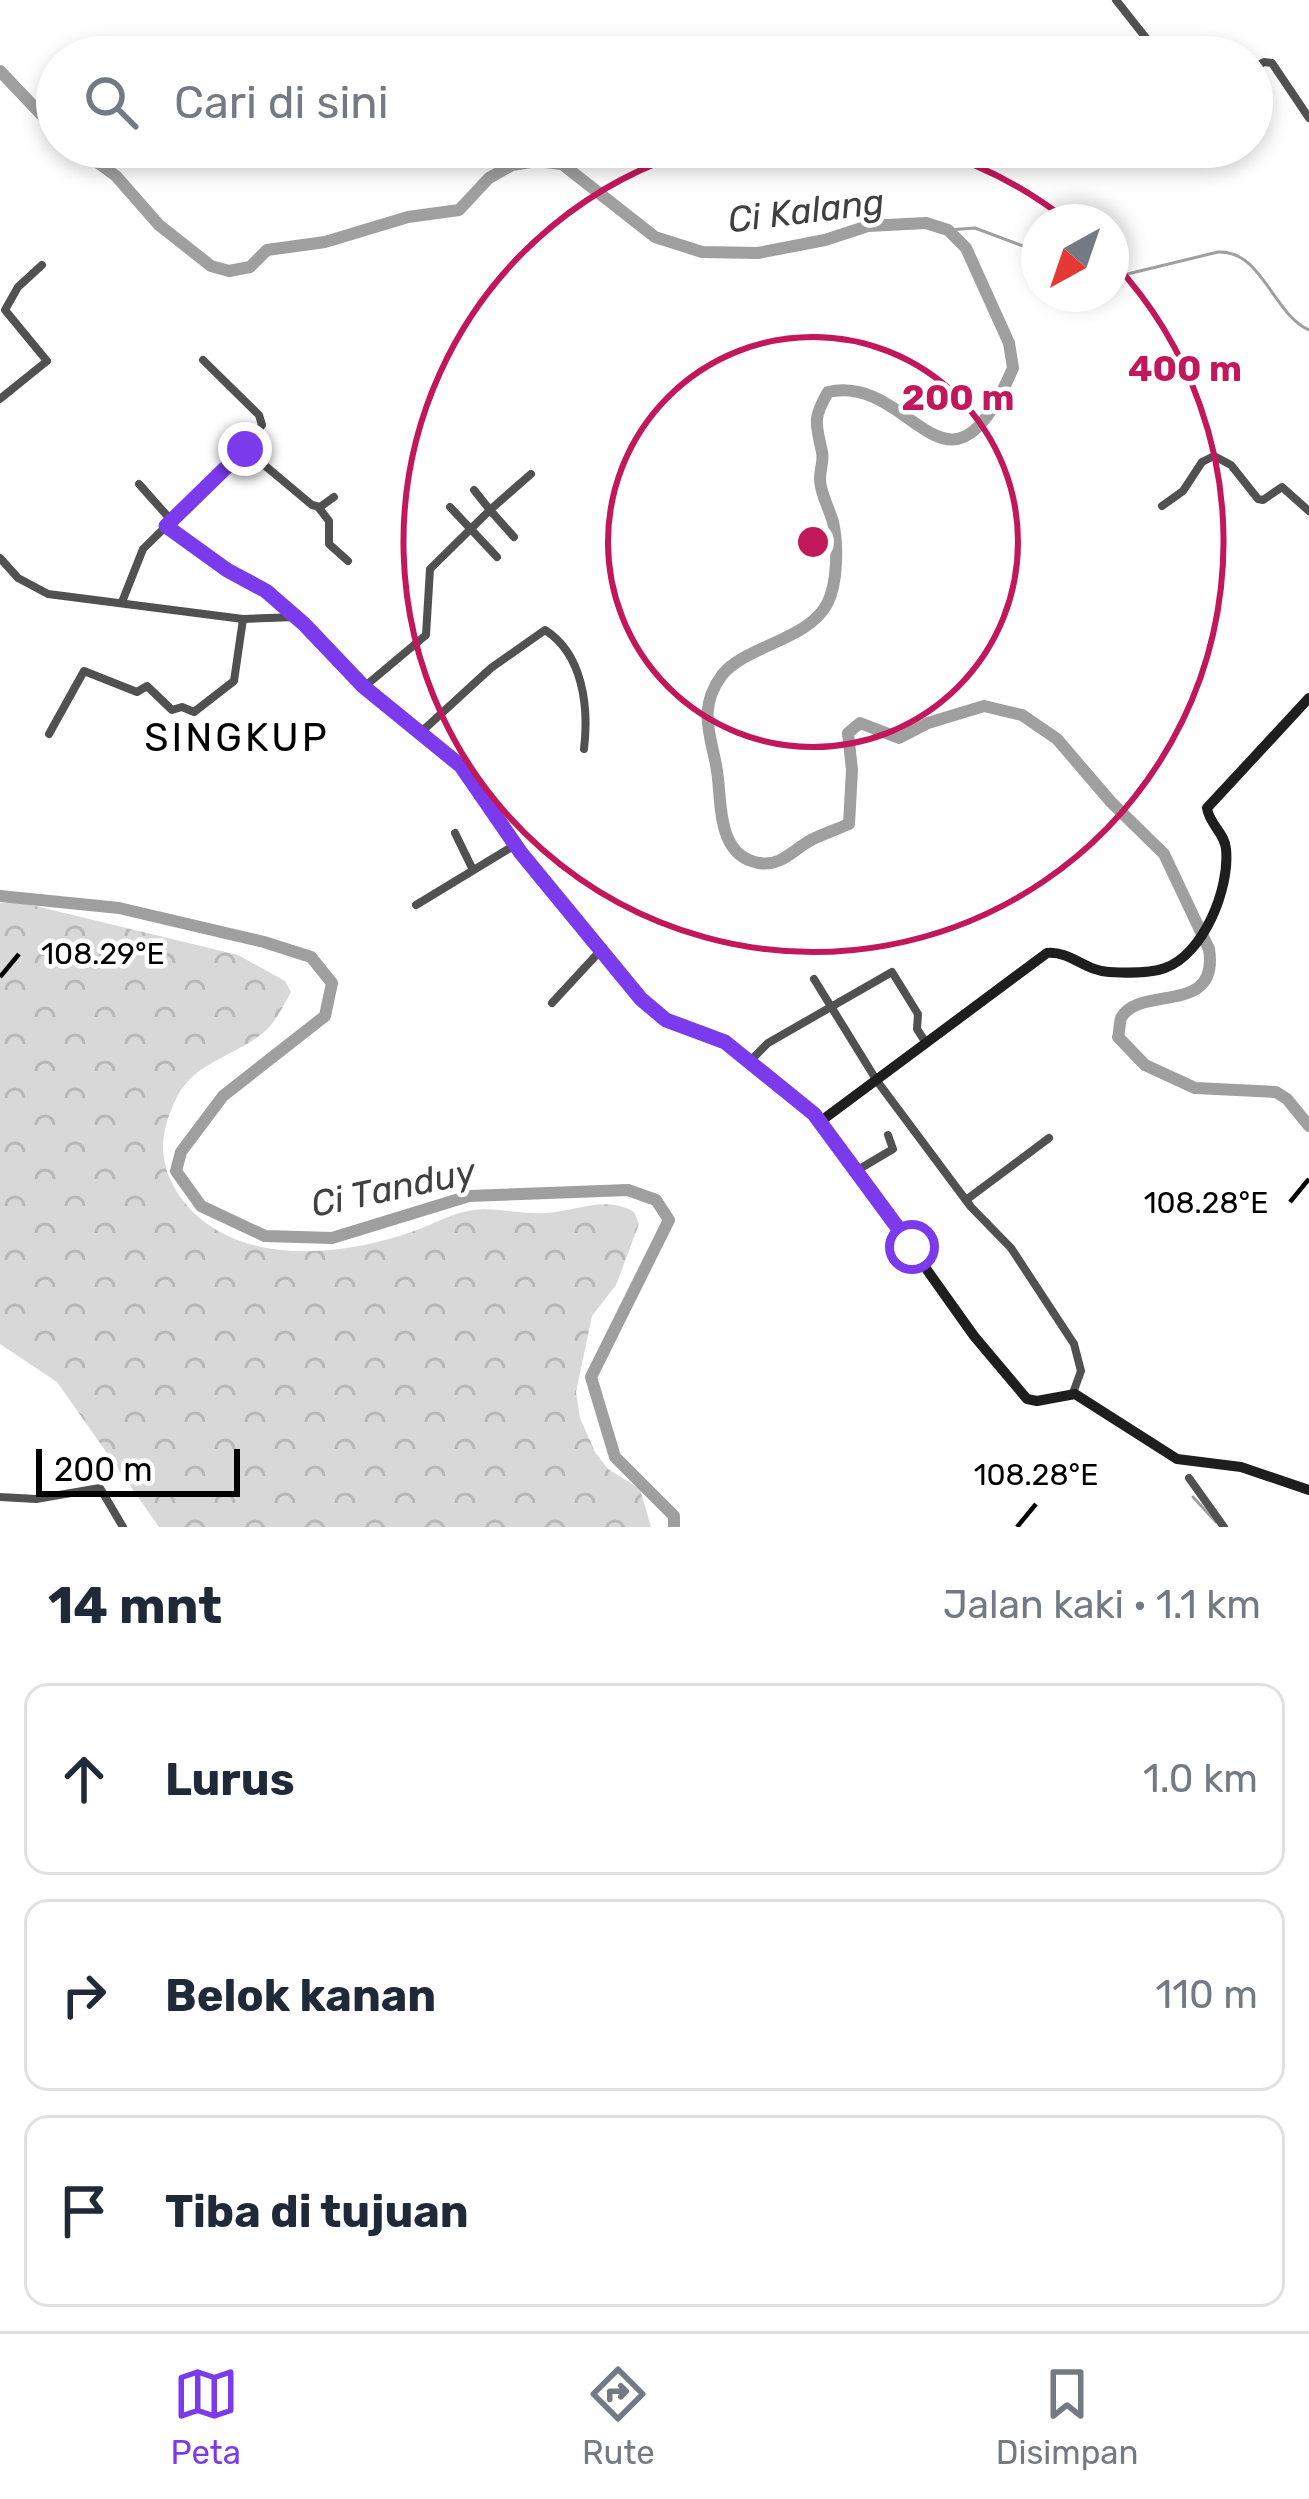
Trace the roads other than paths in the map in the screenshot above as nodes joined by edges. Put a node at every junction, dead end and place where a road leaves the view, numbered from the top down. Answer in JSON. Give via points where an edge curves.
{"nodes":[{"id":1,"x":1116,"y":0,"type":"edge"},
{"id":2,"x":1145,"y":36,"type":"edge"},
{"id":3,"x":1273,"y":64,"type":"edge"},
{"id":4,"x":1309,"y":118,"type":"edge"},
{"id":5,"x":42,"y":265,"type":"dead end"},
{"id":6,"x":203,"y":360,"type":"dead end"},
{"id":7,"x":0,"y":399,"type":"edge"},
{"id":8,"x":245,"y":449,"type":"junction"},
{"id":9,"x":531,"y":474,"type":"dead end"},
{"id":10,"x":139,"y":484,"type":"dead end"},
{"id":11,"x":474,"y":490,"type":"dead end"},
{"id":12,"x":334,"y":497,"type":"dead end"},
{"id":13,"x":1162,"y":506,"type":"dead end"},
{"id":14,"x":318,"y":507,"type":"junction"},
{"id":15,"x":451,"y":507,"type":"dead end"},
{"id":16,"x":490,"y":510,"type":"junction"},
{"id":17,"x":1309,"y":512,"type":"edge"},
{"id":18,"x":169,"y":523,"type":"junction"},
{"id":19,"x":471,"y":529,"type":"junction"},
{"id":20,"x":514,"y":537,"type":"dead end"},
{"id":21,"x":497,"y":557,"type":"dead end"},
{"id":22,"x":0,"y":558,"type":"edge"},
{"id":23,"x":348,"y":561,"type":"dead end"},
{"id":24,"x":122,"y":602,"type":"junction"},
{"id":25,"x":296,"y":616,"type":"junction"},
{"id":26,"x":242,"y":619,"type":"junction"},
{"id":27,"x":364,"y":687,"type":"junction"},
{"id":28,"x":1309,"y":698,"type":"edge"},
{"id":29,"x":50,"y":734,"type":"dead end"},
{"id":30,"x":419,"y":734,"type":"junction"},
{"id":31,"x":584,"y":749,"type":"dead end"},
{"id":32,"x":455,"y":832,"type":"dead end"},
{"id":33,"x":515,"y":845,"type":"junction"},
{"id":34,"x":473,"y":870,"type":"junction"},
{"id":35,"x":416,"y":904,"type":"dead end"},
{"id":36,"x":601,"y":950,"type":"junction"},
{"id":37,"x":814,"y":979,"type":"dead end"},
{"id":38,"x":552,"y":1003,"type":"dead end"},
{"id":39,"x":833,"y":1009,"type":"junction"},
{"id":40,"x":927,"y":1044,"type":"junction"},
{"id":41,"x":751,"y":1060,"type":"junction"},
{"id":42,"x":877,"y":1081,"type":"junction"},
{"id":43,"x":821,"y":1120,"type":"junction"},
{"id":44,"x":887,"y":1136,"type":"dead end"},
{"id":45,"x":1049,"y":1138,"type":"dead end"},
{"id":46,"x":854,"y":1172,"type":"junction"},
{"id":47,"x":966,"y":1200,"type":"junction"},
{"id":48,"x":1073,"y":1393,"type":"junction"},
{"id":49,"x":1189,"y":1478,"type":"dead end"},
{"id":50,"x":1309,"y":1490,"type":"edge"},
{"id":51,"x":0,"y":1497,"type":"edge"},
{"id":52,"x":123,"y":1527,"type":"edge"},
{"id":53,"x":1224,"y":1527,"type":"edge"}],
"edges":[{"from":1,"to":2,"type":"street"},
{"from":3,"to":4,"type":"street"},
{"from":5,"to":7,"type":"street","via":[[5,310],[46,364]]},
{"from":6,"to":8,"type":"street","via":[[261,418]]},
{"from":8,"to":14,"type":"street"},
{"from":8,"to":18,"type":"street"},
{"from":9,"to":16,"type":"street"},
{"from":10,"to":18,"type":"street"},
{"from":11,"to":16,"type":"street"},
{"from":12,"to":14,"type":"street"},
{"from":13,"to":17,"type":"street","via":[[1214,456],[1261,500],[1282,487]]},
{"from":14,"to":23,"type":"street","via":[[329,521],[329,544]]},
{"from":15,"to":19,"type":"street"},
{"from":16,"to":19,"type":"street"},
{"from":16,"to":20,"type":"street"},
{"from":18,"to":24,"type":"street","via":[[140,554]]},
{"from":18,"to":25,"type":"street"},
{"from":19,"to":21,"type":"street"},
{"from":19,"to":27,"type":"street","via":[[428,573],[426,635]]},
{"from":22,"to":24,"type":"street","via":[[42,592]]},
{"from":24,"to":26,"type":"street"},
{"from":25,"to":26,"type":"street"},
{"from":25,"to":27,"type":"street"},
{"from":26,"to":29,"type":"street","via":[[234,681],[194,712],[172,710],[147,686],[137,692],[84,671]]},
{"from":27,"to":30,"type":"street"},
{"from":28,"to":40,"type":"street","via":[[1206,810],[1226,848],[1222,897],[1179,960],[1150,971],[1103,972],[1048,953]]},
{"from":30,"to":31,"type":"street","via":[[545,631],[575,665]]},
{"from":30,"to":33,"type":"street","via":[[467,772]]},
{"from":32,"to":34,"type":"street"},
{"from":33,"to":34,"type":"street"},
{"from":33,"to":36,"type":"street"},
{"from":34,"to":35,"type":"street"},
{"from":36,"to":38,"type":"street"},
{"from":36,"to":41,"type":"street","via":[[666,1020]]},
{"from":37,"to":39,"type":"street"},
{"from":39,"to":40,"type":"street","via":[[894,973]]},
{"from":39,"to":41,"type":"street"},
{"from":39,"to":42,"type":"street"},
{"from":40,"to":42,"type":"street"},
{"from":41,"to":43,"type":"street"},
{"from":42,"to":43,"type":"street"},
{"from":42,"to":47,"type":"street"},
{"from":43,"to":46,"type":"street"},
{"from":44,"to":46,"type":"street","via":[[893,1149]]},
{"from":45,"to":47,"type":"street"},
{"from":46,"to":48,"type":"street","via":[[1022,1395],[1037,1402]]},
{"from":47,"to":48,"type":"street","via":[[1016,1254],[1074,1344],[1081,1371]]},
{"from":48,"to":50,"type":"street","via":[[1184,1462],[1241,1467]]},
{"from":49,"to":53,"type":"street"},
{"from":51,"to":52,"type":"street","via":[[100,1488]]}]}
